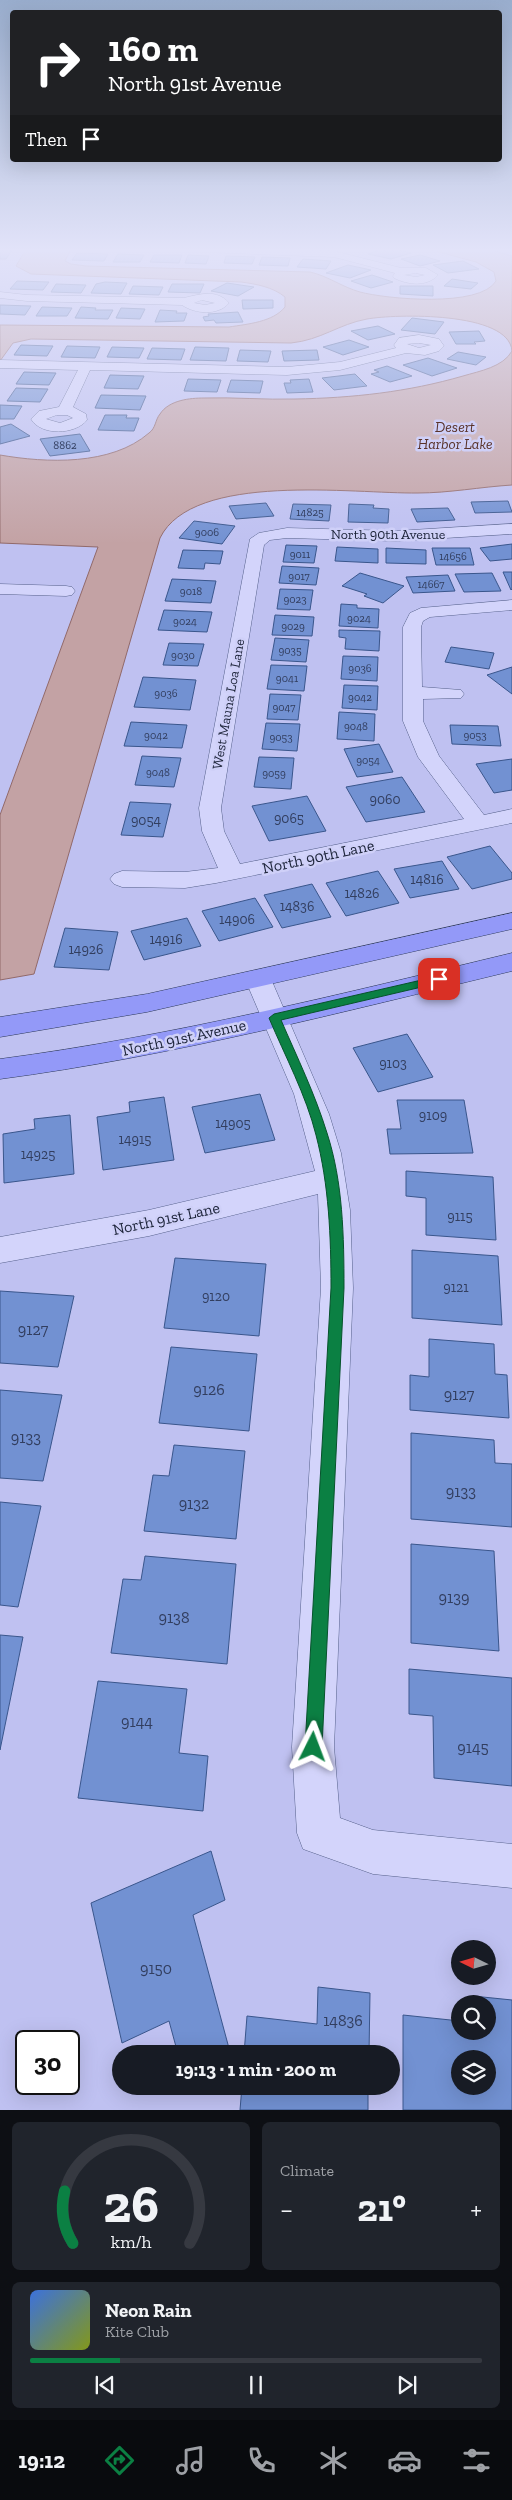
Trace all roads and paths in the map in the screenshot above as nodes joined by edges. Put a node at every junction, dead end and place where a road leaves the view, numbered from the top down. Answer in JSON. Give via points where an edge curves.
{"nodes":[{"id":1,"x":406,"y":349,"type":"dead end"},
{"id":2,"x":0,"y":364,"type":"edge"},
{"id":3,"x":86,"y":366,"type":"junction"},
{"id":4,"x":64,"y":411,"type":"dead end"},
{"id":5,"x":512,"y":530,"type":"edge"},
{"id":6,"x":265,"y":536,"type":"joint"},
{"id":7,"x":0,"y":589,"type":"edge"},
{"id":8,"x":66,"y":591,"type":"dead end"},
{"id":9,"x":512,"y":605,"type":"edge"},
{"id":10,"x":413,"y":693,"type":"junction"},
{"id":11,"x":454,"y":694,"type":"dead end"},
{"id":12,"x":512,"y":816,"type":"edge"},
{"id":13,"x":478,"y":823,"type":"junction"},
{"id":14,"x":232,"y":874,"type":"junction"},
{"id":15,"x":122,"y":880,"type":"dead end"},
{"id":16,"x":512,"y":921,"type":"edge"},
{"id":17,"x":512,"y":962,"type":"edge"},
{"id":18,"x":258,"y":979,"type":"junction"},
{"id":19,"x":274,"y":1018,"type":"junction"},
{"id":20,"x":0,"y":1027,"type":"edge"},
{"id":21,"x":0,"y":1069,"type":"edge"},
{"id":22,"x":331,"y":1179,"type":"junction"},
{"id":23,"x":0,"y":1250,"type":"edge"},
{"id":24,"x":512,"y":1866,"type":"edge"}],
"edges":[{"from":1,"to":3,"type":"street","via":[[340,366],[296,370]]},
{"from":2,"to":3,"type":"street"},
{"from":3,"to":4,"type":"street"},
{"from":5,"to":6,"type":"street","name":"North 90th Avenue"},
{"from":6,"to":14,"type":"street","name":"West Mauna Loa Lane","via":[[254,546],[210,808],[213,831]]},
{"from":7,"to":8,"type":"street"},
{"from":9,"to":10,"type":"street","via":[[438,610],[418,615],[412,627]]},
{"from":10,"to":11,"type":"street"},
{"from":10,"to":13,"type":"street","via":[[413,721],[429,757]]},
{"from":12,"to":13,"type":"street","name":"North 90th Lane"},
{"from":13,"to":14,"type":"street","name":"North 90th Lane"},
{"from":14,"to":15,"type":"street","name":"North 90th Lane","via":[[185,880]]},
{"from":16,"to":18,"type":"main road"},
{"from":17,"to":19,"type":"main road","name":"North 91st Avenue"},
{"from":18,"to":19,"type":"street"},
{"from":18,"to":20,"type":"main road","via":[[99,1012]]},
{"from":19,"to":21,"type":"main road","name":"North 91st Avenue","via":[[129,1049]]},
{"from":19,"to":22,"type":"street","via":[[316,1115]]},
{"from":22,"to":23,"type":"street","name":"North 91st Lane","via":[[149,1223]]},
{"from":22,"to":24,"type":"street","via":[[338,1288],[313,1747],[319,1833],[373,1852]]}]}
